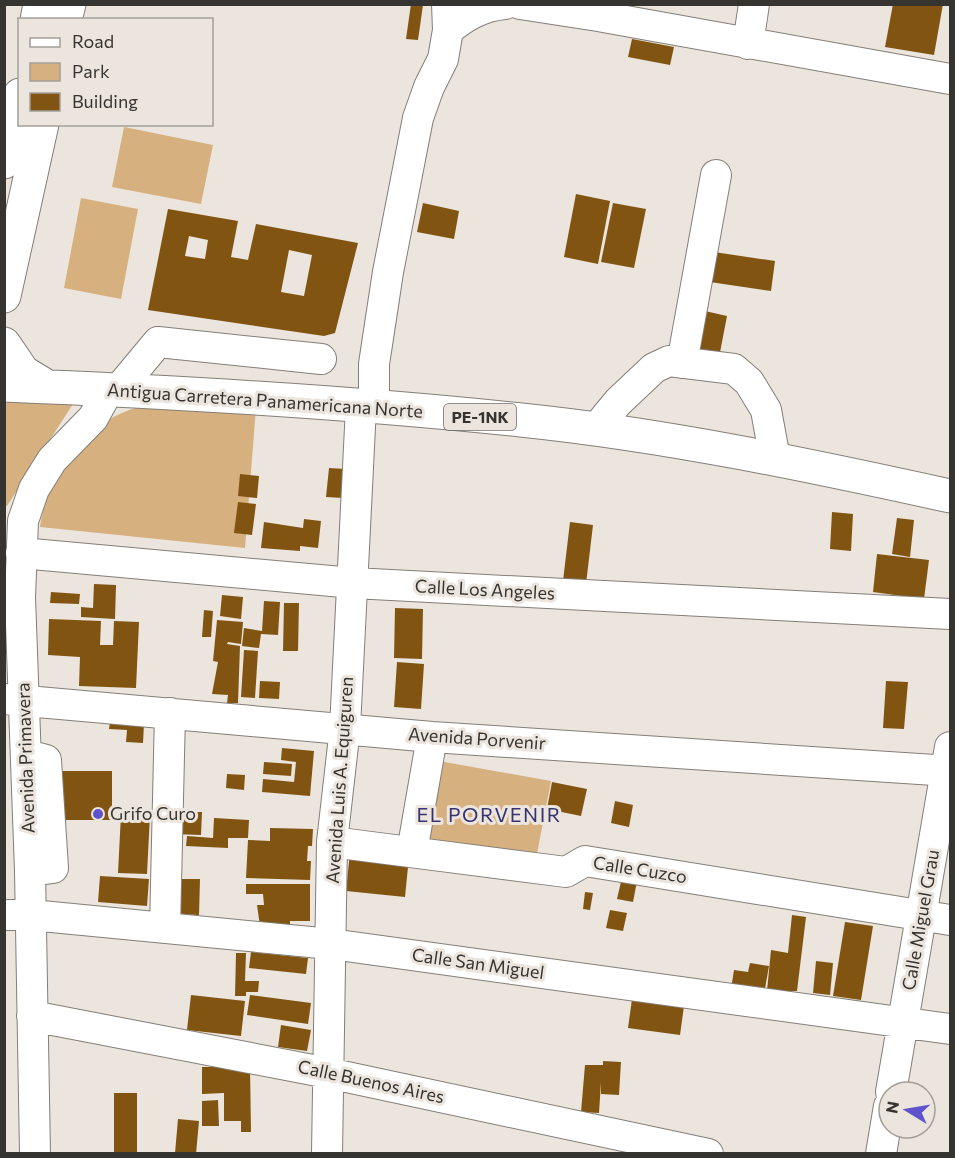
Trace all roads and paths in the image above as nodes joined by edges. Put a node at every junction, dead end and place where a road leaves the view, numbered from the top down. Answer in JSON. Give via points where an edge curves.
{"nodes":[{"id":1,"x":505,"y":4,"type":"edge"},
{"id":2,"x":520,"y":4,"type":"edge"},
{"id":3,"x":754,"y":4,"type":"edge"},
{"id":4,"x":447,"y":17,"type":"edge"},
{"id":5,"x":748,"y":44,"type":"junction"},
{"id":6,"x":951,"y":79,"type":"edge"},
{"id":7,"x":18,"y":103,"type":"edge"},
{"id":8,"x":42,"y":126,"type":"edge"},
{"id":9,"x":4,"y":162,"type":"edge"},
{"id":10,"x":716,"y":175,"type":"dead end"},
{"id":11,"x":4,"y":296,"type":"edge"},
{"id":12,"x":4,"y":344,"type":"edge"},
{"id":13,"x":321,"y":359,"type":"dead end"},
{"id":14,"x":682,"y":363,"type":"junction"},
{"id":15,"x":4,"y":384,"type":"edge"},
{"id":16,"x":46,"y":386,"type":"junction"},
{"id":17,"x":113,"y":390,"type":"junction"},
{"id":18,"x":368,"y":407,"type":"junction"},
{"id":19,"x":595,"y":430,"type":"junction"},
{"id":20,"x":776,"y":459,"type":"junction"},
{"id":21,"x":951,"y":496,"type":"edge"},
{"id":22,"x":21,"y":553,"type":"junction"},
{"id":23,"x":353,"y":583,"type":"junction"},
{"id":24,"x":951,"y":614,"type":"edge"},
{"id":25,"x":14,"y":699,"type":"edge"},
{"id":26,"x":170,"y":713,"type":"junction"},
{"id":27,"x":345,"y":728,"type":"junction"},
{"id":28,"x":432,"y":737,"type":"junction"},
{"id":29,"x":949,"y":763,"type":"edge"},
{"id":30,"x":332,"y":842,"type":"junction"},
{"id":31,"x":412,"y":852,"type":"junction"},
{"id":32,"x":18,"y":915,"type":"edge"},
{"id":33,"x":921,"y":916,"type":"junction"},
{"id":34,"x":951,"y":920,"type":"edge"},
{"id":35,"x":165,"y":928,"type":"junction"},
{"id":36,"x":331,"y":944,"type":"junction"},
{"id":37,"x":32,"y":1016,"type":"junction"},
{"id":38,"x":903,"y":1023,"type":"junction"},
{"id":39,"x":951,"y":1029,"type":"edge"},
{"id":40,"x":328,"y":1073,"type":"junction"},
{"id":41,"x":893,"y":1080,"type":"edge"},
{"id":42,"x":35,"y":1154,"type":"edge"},
{"id":43,"x":327,"y":1154,"type":"edge"},
{"id":44,"x":708,"y":1154,"type":"edge"}],
"edges":[{"from":1,"to":4,"type":"street"},
{"from":2,"to":5,"type":"street"},
{"from":3,"to":5,"type":"street"},
{"from":4,"to":18,"type":"street","name":"Avenida Luis A. Equiguren","via":[[443,59],[421,108],[410,154]]},
{"from":5,"to":6,"type":"street"},
{"from":7,"to":9,"type":"main road"},
{"from":8,"to":11,"type":"main road"},
{"from":10,"to":14,"type":"street"},
{"from":12,"to":16,"type":"main road","via":[[23,372]]},
{"from":13,"to":17,"type":"street","name":"Avenida Primavera","via":[[158,342]]},
{"from":14,"to":19,"type":"street","via":[[669,361],[654,368]]},
{"from":14,"to":20,"type":"street","via":[[734,369],[749,382],[766,410]]},
{"from":15,"to":16,"type":"main road","name":"Antigua Carretera Panamericana Norte","number":"PE-1NK"},
{"from":16,"to":17,"type":"main road","name":"Antigua Carretera Panamericana Norte","number":"PE-1NK"},
{"from":17,"to":18,"type":"main road","name":"Antigua Carretera Panamericana Norte","number":"PE-1NK"},
{"from":17,"to":22,"type":"street","name":"Avenida Primavera","via":[[93,418],[52,460],[34,489],[23,521]]},
{"from":18,"to":19,"type":"main road","name":"Antigua Carretera Panamericana Norte","number":"PE-1NK"},
{"from":18,"to":23,"type":"street","name":"Avenida Luis A. Equiguren"},
{"from":19,"to":20,"type":"main road","name":"Antigua Carretera Panamericana Norte","number":"PE-1NK"},
{"from":20,"to":21,"type":"main road","name":"Antigua Carretera Panamericana Norte","number":"PE-1NK"},
{"from":22,"to":23,"type":"street","name":"Calle Los Angeles"},
{"from":22,"to":25,"type":"street","name":"Avenida Primavera"},
{"from":23,"to":24,"type":"street","name":"Calle Los Angeles"},
{"from":23,"to":27,"type":"street","name":"Avenida Luis A. Equiguren"},
{"from":25,"to":26,"type":"street","name":"Avenida Porvenir"},
{"from":25,"to":32,"type":"street","name":"Avenida Primavera","via":[[25,754],[30,871]]},
{"from":26,"to":27,"type":"street","name":"Avenida Porvenir"},
{"from":26,"to":35,"type":"street"},
{"from":27,"to":28,"type":"street","name":"Avenida Porvenir"},
{"from":27,"to":30,"type":"street","name":"Avenida Luis A. Equiguren"},
{"from":28,"to":29,"type":"street","name":"Avenida Porvenir"},
{"from":28,"to":31,"type":"street"},
{"from":29,"to":33,"type":"street","name":"Calle Miguel Grau"},
{"from":30,"to":31,"type":"street","name":"Calle Cuzco"},
{"from":30,"to":36,"type":"street","name":"Avenida Luis A. Equiguren"},
{"from":31,"to":33,"type":"street","name":"Calle Cuzco","via":[[566,872],[585,861]]},
{"from":32,"to":35,"type":"street","name":"Calle San Miguel"},
{"from":32,"to":37,"type":"street","name":"Avenida Primavera"},
{"from":33,"to":34,"type":"street","name":"Calle Cuzco"},
{"from":33,"to":38,"type":"street","name":"Calle Miguel Grau"},
{"from":35,"to":36,"type":"street","name":"Calle San Miguel"},
{"from":36,"to":38,"type":"street","name":"Calle San Miguel"},
{"from":36,"to":40,"type":"street","name":"Avenida Luis A. Equiguren"},
{"from":37,"to":40,"type":"street","name":"Calle Buenos Aires"},
{"from":37,"to":42,"type":"street","name":"Avenida Primavera"},
{"from":38,"to":39,"type":"street","name":"Calle San Miguel"},
{"from":38,"to":41,"type":"street","name":"Calle Miguel Grau"},
{"from":40,"to":43,"type":"street","name":"Avenida Luis A. Equiguren"},
{"from":40,"to":44,"type":"street","name":"Calle Buenos Aires"}]}
